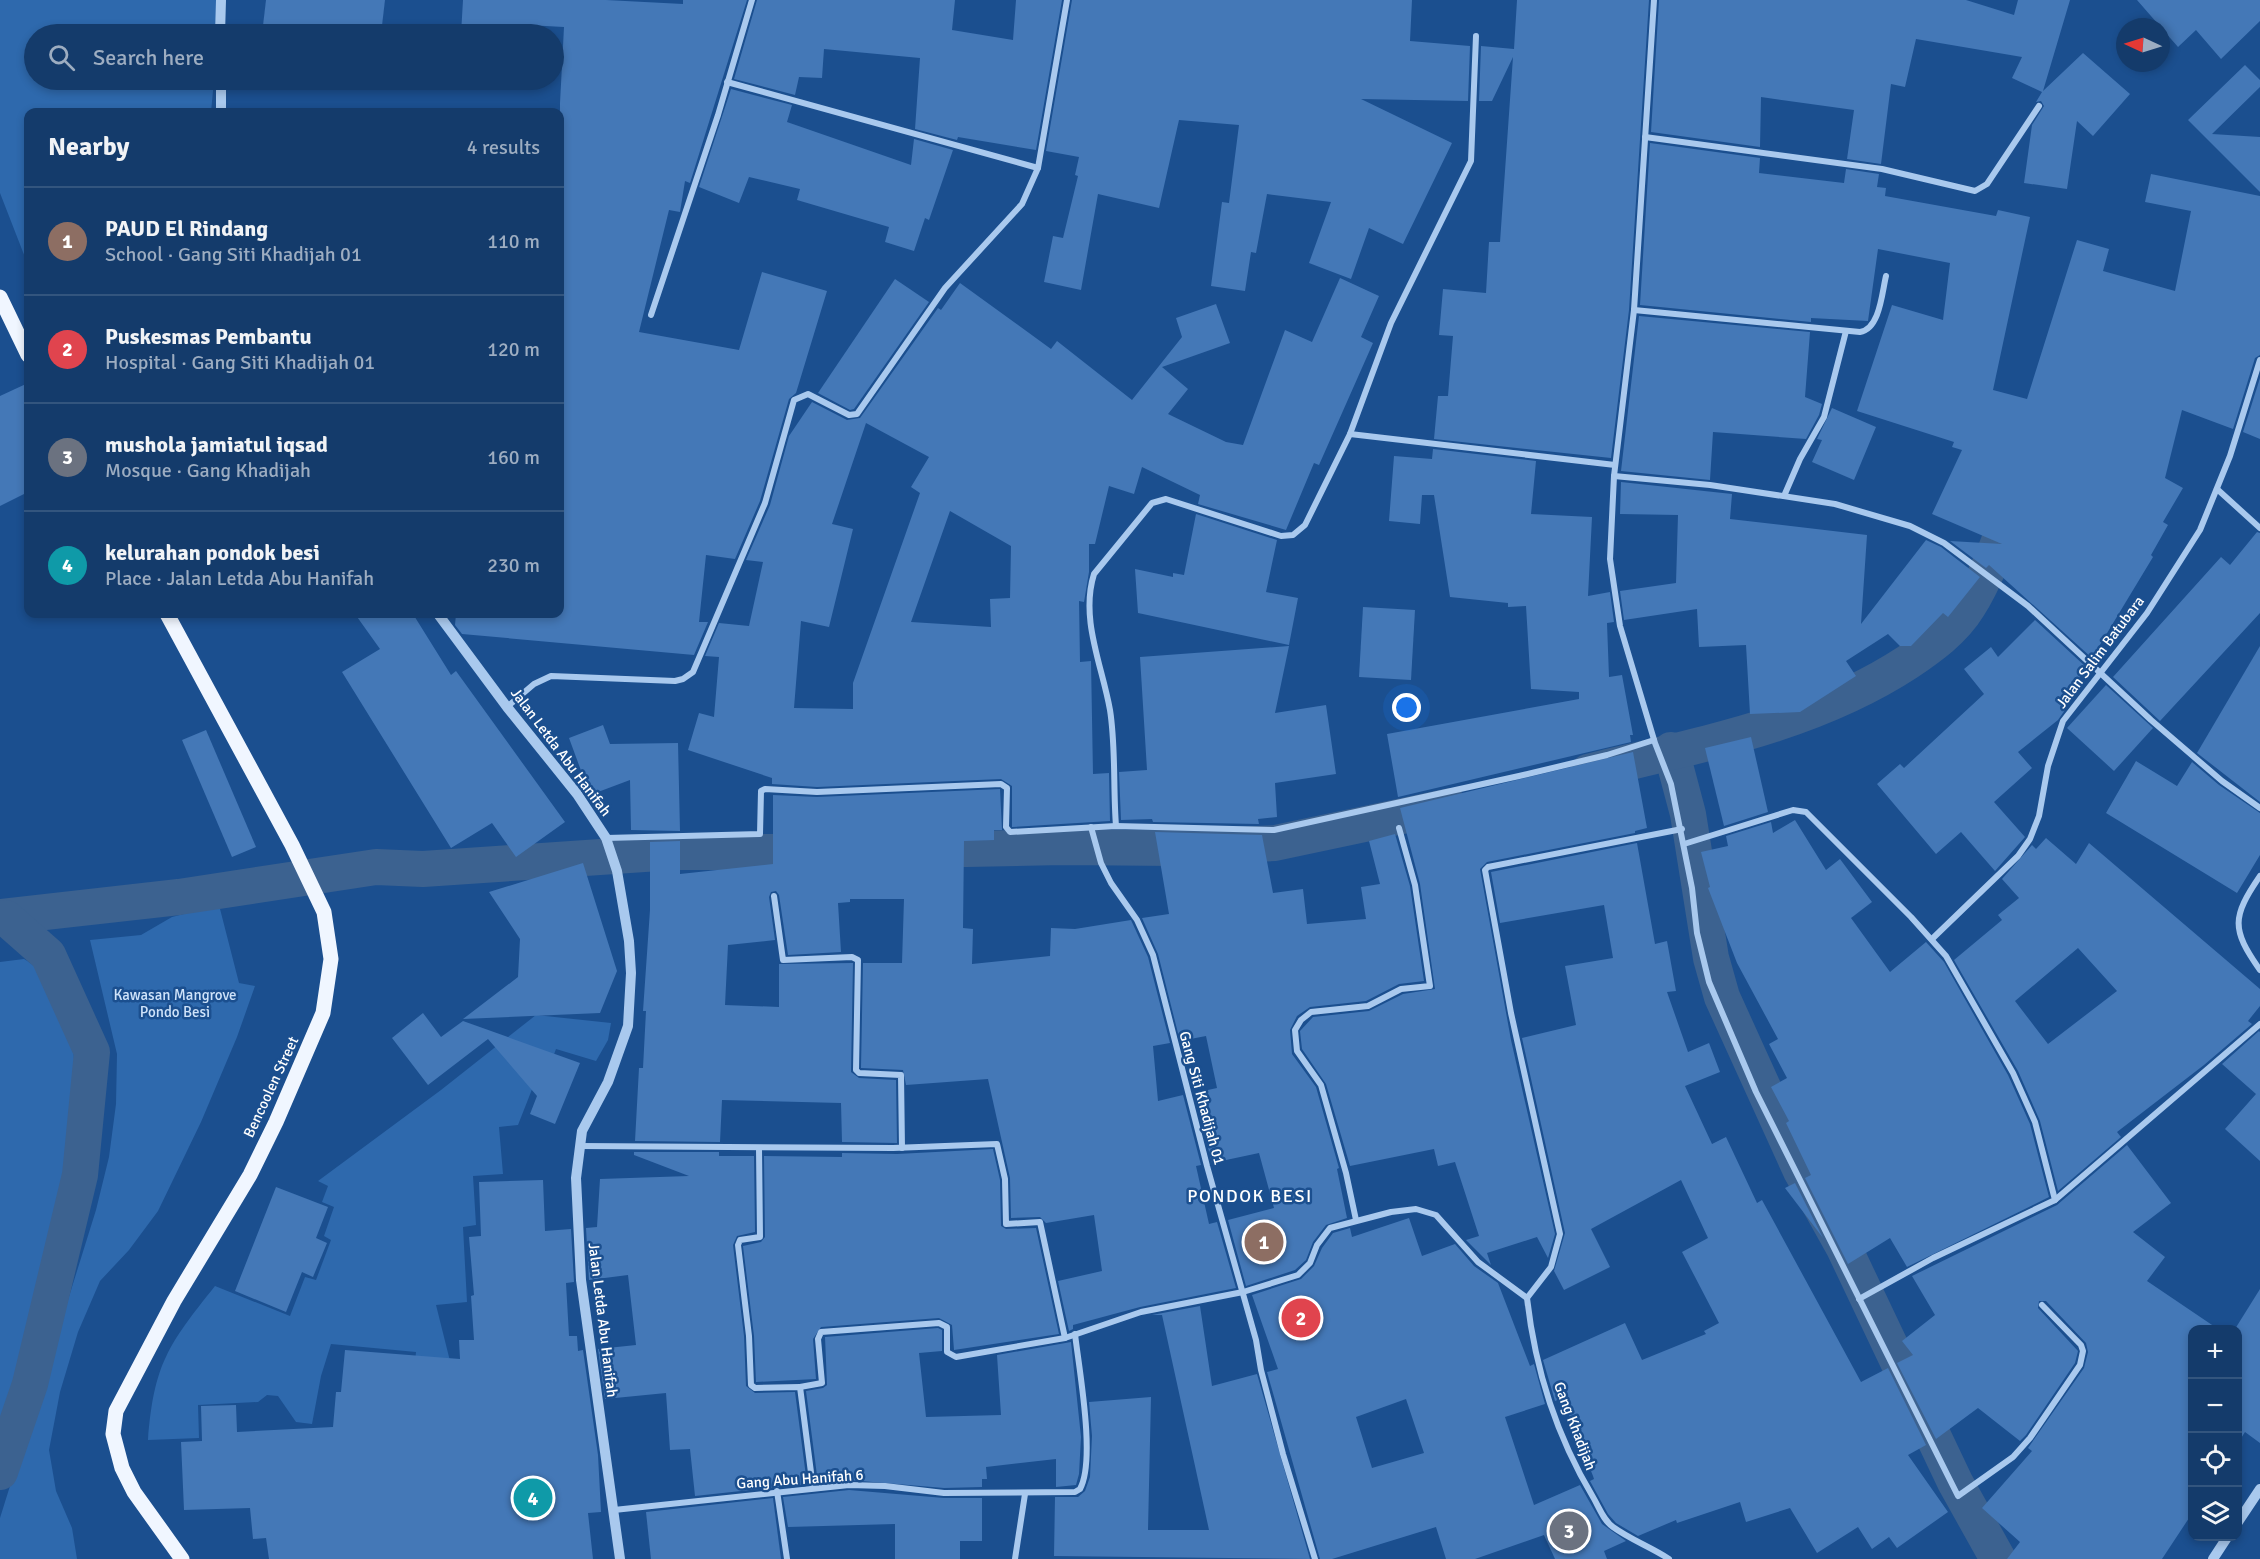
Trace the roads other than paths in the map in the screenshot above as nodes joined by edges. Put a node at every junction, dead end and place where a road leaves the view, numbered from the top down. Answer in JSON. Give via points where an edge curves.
{"nodes":[{"id":1,"x":221,"y":0,"type":"edge"},
{"id":2,"x":752,"y":0,"type":"edge"},
{"id":3,"x":1067,"y":0,"type":"edge"},
{"id":4,"x":1654,"y":0,"type":"edge"},
{"id":5,"x":220,"y":24,"type":"edge"},
{"id":6,"x":1476,"y":36,"type":"dead end"},
{"id":7,"x":727,"y":82,"type":"junction"},
{"id":8,"x":221,"y":90,"type":"edge"},
{"id":9,"x":2039,"y":106,"type":"dead end"},
{"id":10,"x":221,"y":108,"type":"edge"},
{"id":11,"x":1645,"y":137,"type":"junction"},
{"id":12,"x":1038,"y":168,"type":"junction"},
{"id":13,"x":1886,"y":276,"type":"dead end"},
{"id":14,"x":0,"y":297,"type":"edge"},
{"id":15,"x":1634,"y":310,"type":"junction"},
{"id":16,"x":651,"y":315,"type":"dead end"},
{"id":17,"x":1846,"y":331,"type":"junction"},
{"id":18,"x":24,"y":347,"type":"edge"},
{"id":19,"x":2260,"y":360,"type":"edge"},
{"id":20,"x":1350,"y":434,"type":"junction"},
{"id":21,"x":1615,"y":465,"type":"junction"},
{"id":22,"x":1614,"y":476,"type":"junction"},
{"id":23,"x":2217,"y":489,"type":"junction"},
{"id":24,"x":1784,"y":496,"type":"junction"},
{"id":25,"x":2260,"y":528,"type":"edge"},
{"id":26,"x":169,"y":618,"type":"edge"},
{"id":27,"x":441,"y":618,"type":"edge"},
{"id":28,"x":2100,"y":671,"type":"junction"},
{"id":29,"x":507,"y":707,"type":"junction"},
{"id":30,"x":1654,"y":741,"type":"junction"},
{"id":31,"x":2260,"y":808,"type":"edge"},
{"id":32,"x":1116,"y":826,"type":"junction"},
{"id":33,"x":1399,"y":828,"type":"dead end"},
{"id":34,"x":1091,"y":829,"type":"junction"},
{"id":35,"x":1682,"y":829,"type":"junction"},
{"id":36,"x":608,"y":842,"type":"junction"},
{"id":37,"x":1686,"y":843,"type":"junction"},
{"id":38,"x":2260,"y":876,"type":"edge"},
{"id":39,"x":774,"y":896,"type":"dead end"},
{"id":40,"x":1932,"y":939,"type":"junction"},
{"id":41,"x":2260,"y":970,"type":"edge"},
{"id":42,"x":2260,"y":1024,"type":"edge"},
{"id":43,"x":580,"y":1146,"type":"junction"},
{"id":44,"x":759,"y":1148,"type":"junction"},
{"id":45,"x":902,"y":1148,"type":"junction"},
{"id":46,"x":2055,"y":1200,"type":"junction"},
{"id":47,"x":1356,"y":1220,"type":"junction"},
{"id":48,"x":1244,"y":1292,"type":"junction"},
{"id":49,"x":1527,"y":1298,"type":"junction"},
{"id":50,"x":1861,"y":1298,"type":"junction"},
{"id":51,"x":2042,"y":1305,"type":"dead end"},
{"id":52,"x":1075,"y":1334,"type":"junction"},
{"id":53,"x":1065,"y":1338,"type":"junction"},
{"id":54,"x":800,"y":1387,"type":"junction"},
{"id":55,"x":813,"y":1488,"type":"junction"},
{"id":56,"x":2260,"y":1489,"type":"edge"},
{"id":57,"x":777,"y":1491,"type":"junction"},
{"id":58,"x":1025,"y":1494,"type":"junction"},
{"id":59,"x":614,"y":1510,"type":"junction"},
{"id":60,"x":2242,"y":1516,"type":"edge"},
{"id":61,"x":2225,"y":1541,"type":"edge"},
{"id":62,"x":182,"y":1559,"type":"edge"},
{"id":63,"x":620,"y":1559,"type":"edge"},
{"id":64,"x":787,"y":1559,"type":"edge"},
{"id":65,"x":1016,"y":1559,"type":"edge"},
{"id":66,"x":1315,"y":1559,"type":"edge"},
{"id":67,"x":1669,"y":1559,"type":"edge"},
{"id":68,"x":2213,"y":1559,"type":"edge"}],
"edges":[{"from":1,"to":5,"type":"street"},
{"from":2,"to":7,"type":"street"},
{"from":3,"to":12,"type":"street"},
{"from":4,"to":11,"type":"street"},
{"from":6,"to":20,"type":"street","via":[[1471,161],[1391,323]]},
{"from":7,"to":12,"type":"street"},
{"from":7,"to":16,"type":"street"},
{"from":8,"to":10,"type":"street"},
{"from":9,"to":11,"type":"street","via":[[1987,184],[1975,191],[1882,169]]},
{"from":11,"to":15,"type":"street"},
{"from":12,"to":29,"type":"street","via":[[1022,204],[945,288],[859,412],[849,415],[808,394],[794,400],[765,502],[693,672],[675,681],[552,676],[534,684]]},
{"from":13,"to":17,"type":"street","via":[[1871,327],[1860,332]]},
{"from":14,"to":18,"type":"main road"},
{"from":15,"to":17,"type":"street"},
{"from":15,"to":21,"type":"street"},
{"from":17,"to":24,"type":"street","via":[[1824,417]]},
{"from":19,"to":23,"type":"street","name":"Jalan Salim Batubara"},
{"from":20,"to":21,"type":"street"},
{"from":20,"to":32,"type":"street","via":[[1305,525],[1293,535],[1281,536],[1161,499],[1152,503],[1099,566],[1090,585],[1090,620],[1110,712]]},
{"from":21,"to":22,"type":"street"},
{"from":22,"to":24,"type":"street"},
{"from":22,"to":30,"type":"street","via":[[1612,570],[1620,626]]},
{"from":23,"to":25,"type":"street"},
{"from":23,"to":28,"type":"street","name":"Jalan Salim Batubara","via":[[2194,540],[2146,613]]},
{"from":24,"to":28,"type":"street","via":[[1835,504],[1911,526],[1944,543],[2028,606]]},
{"from":26,"to":62,"type":"main road","name":"Bencoolen Street","via":[[324,912],[331,959],[327,997],[315,1034],[250,1175],[124,1391],[113,1425],[116,1451],[134,1492]]},
{"from":27,"to":29,"type":"street","name":"Jalan Letda Abu Hanifah"},
{"from":28,"to":31,"type":"street","via":[[2205,766]]},
{"from":28,"to":40,"type":"street","name":"Jalan Salim Batubara","via":[[2063,721],[2048,766],[2040,816],[2030,839],[2018,856]]},
{"from":29,"to":36,"type":"street","name":"Jalan Letda Abu Hanifah","via":[[577,794]]},
{"from":30,"to":32,"type":"street","via":[[1519,776],[1274,830]]},
{"from":30,"to":35,"type":"street","via":[[1671,784]]},
{"from":32,"to":34,"type":"street"},
{"from":33,"to":47,"type":"street","via":[[1415,885],[1430,986],[1401,990],[1368,1006],[1311,1012],[1295,1030],[1297,1050],[1321,1085]]},
{"from":34,"to":36,"type":"street","via":[[1009,831],[1007,788],[1003,784],[817,792],[765,789],[761,792],[759,834]]},
{"from":34,"to":48,"type":"street","name":"Gang Siti Khadijah 01","via":[[1111,884],[1137,920],[1154,955],[1207,1166]]},
{"from":35,"to":37,"type":"street"},
{"from":35,"to":49,"type":"street","via":[[1485,870],[1560,1234],[1551,1267]]},
{"from":36,"to":43,"type":"street","name":"Jalan Letda Abu Hanifah","via":[[629,941],[628,1026],[608,1082],[582,1131]]},
{"from":37,"to":40,"type":"street","via":[[1793,810],[1804,811]]},
{"from":37,"to":50,"type":"street","via":[[1697,933],[1708,982],[1751,1082]]},
{"from":38,"to":41,"type":"street","via":[[2246,897],[2238,927],[2240,938]]},
{"from":39,"to":45,"type":"street","via":[[783,960],[858,960],[856,1070],[901,1075]]},
{"from":40,"to":46,"type":"street","via":[[1968,992],[1985,1029],[2013,1073],[2035,1122]]},
{"from":42,"to":46,"type":"street"},
{"from":43,"to":44,"type":"street"},
{"from":43,"to":59,"type":"street","name":"Jalan Letda Abu Hanifah","via":[[576,1178],[581,1280]]},
{"from":44,"to":45,"type":"street"},
{"from":44,"to":54,"type":"street","via":[[760,1237],[740,1240],[738,1245],[751,1385]]},
{"from":45,"to":53,"type":"street","via":[[997,1144],[1005,1179],[1006,1224],[1040,1222]]},
{"from":46,"to":50,"type":"street"},
{"from":47,"to":48,"type":"street","via":[[1335,1225],[1326,1232],[1310,1263],[1298,1275]]},
{"from":47,"to":49,"type":"street","via":[[1408,1210],[1430,1212],[1478,1262]]},
{"from":48,"to":52,"type":"street","via":[[1141,1312]]},
{"from":48,"to":66,"type":"street","name":"Gang Siti Khadijah 01","via":[[1283,1454]]},
{"from":49,"to":67,"type":"street","name":"Gang Khadijah","via":[[1532,1341],[1577,1471],[1613,1527]]},
{"from":50,"to":51,"type":"street","via":[[1958,1496],[2013,1457],[2080,1365],[2081,1344]]},
{"from":52,"to":53,"type":"street"},
{"from":52,"to":58,"type":"street","name":"Gang Abu Hanifah 6","via":[[1084,1415],[1084,1482],[1075,1492]]},
{"from":53,"to":54,"type":"street","via":[[956,1357],[947,1352],[947,1327],[939,1323],[825,1331],[818,1336],[822,1383]]},
{"from":54,"to":55,"type":"street"},
{"from":55,"to":57,"type":"street","name":"Gang Abu Hanifah 6"},
{"from":55,"to":58,"type":"street","name":"Gang Abu Hanifah 6","via":[[885,1486],[944,1493]]},
{"from":56,"to":60,"type":"street"},
{"from":57,"to":59,"type":"street","name":"Gang Abu Hanifah 6"},
{"from":57,"to":64,"type":"street"},
{"from":58,"to":65,"type":"street"},
{"from":59,"to":63,"type":"street","name":"Jalan Letda Abu Hanifah"},
{"from":61,"to":68,"type":"street"}]}
